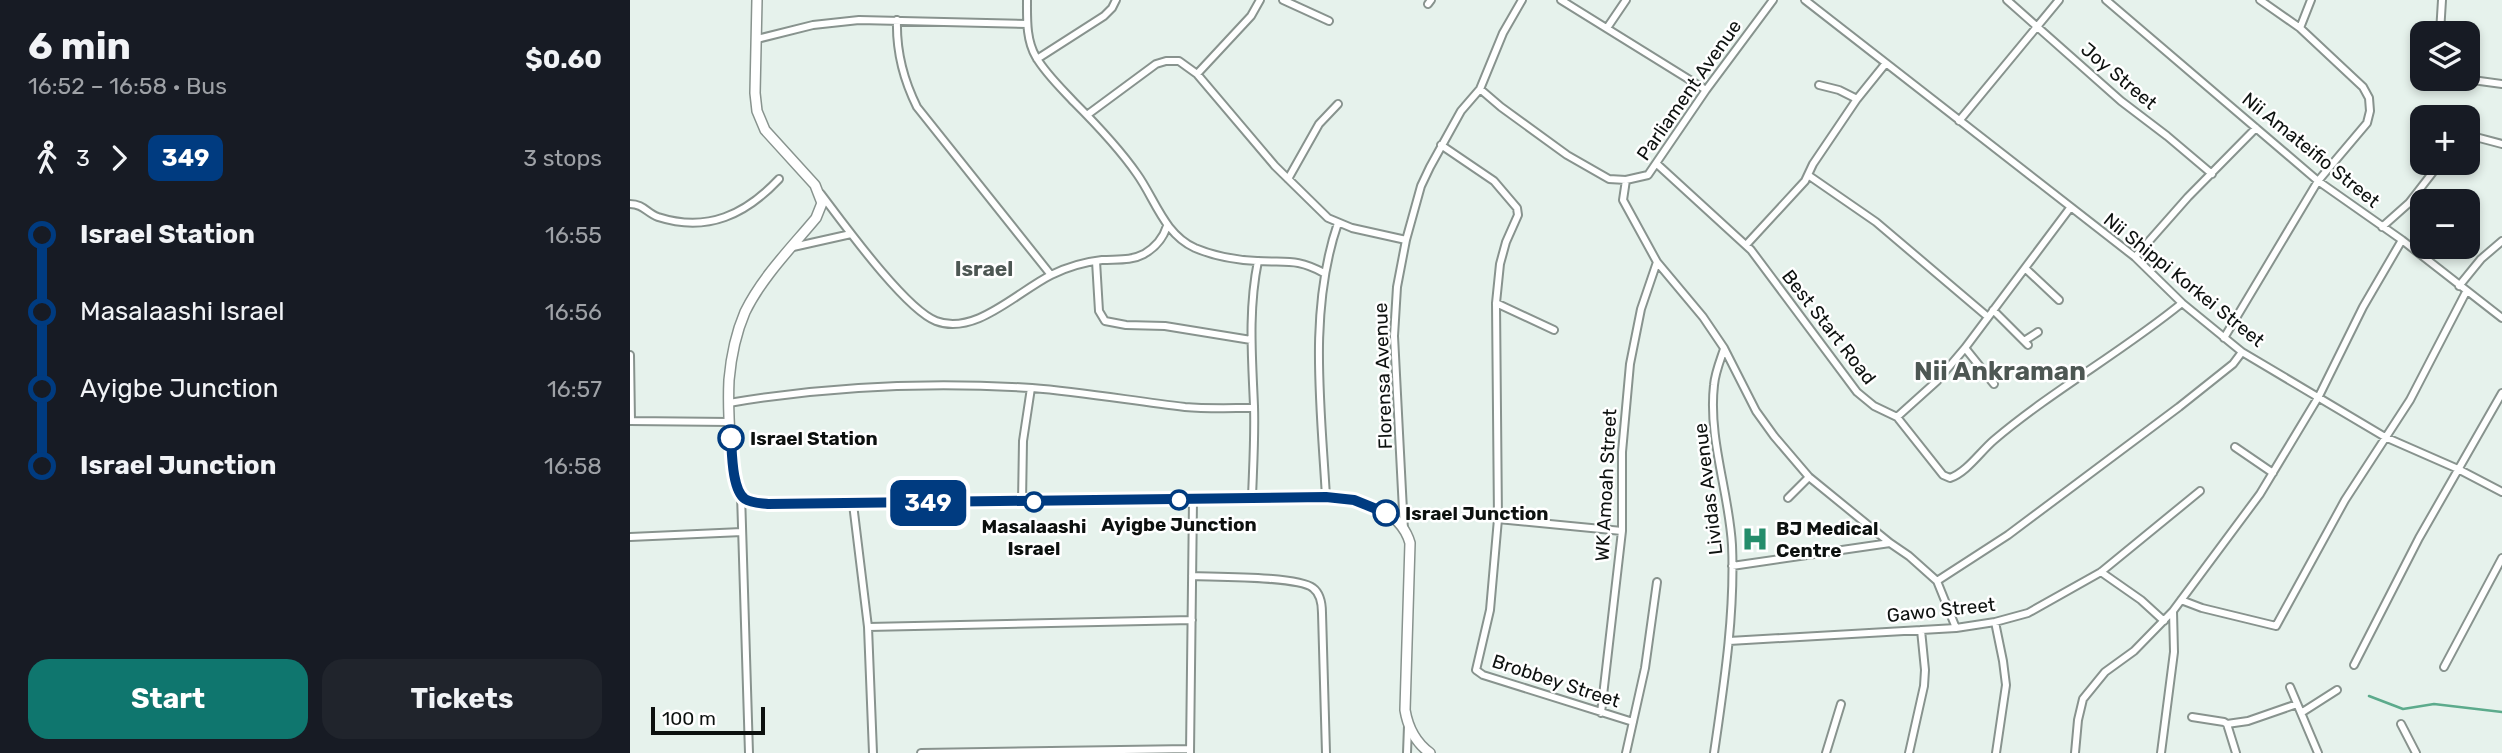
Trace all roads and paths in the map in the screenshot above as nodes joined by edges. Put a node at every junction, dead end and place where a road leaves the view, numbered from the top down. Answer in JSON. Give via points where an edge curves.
{"nodes":[{"id":1,"x":757,"y":0,"type":"edge"},
{"id":2,"x":1027,"y":0,"type":"edge"},
{"id":3,"x":1116,"y":0,"type":"edge"},
{"id":4,"x":1260,"y":0,"type":"edge"},
{"id":5,"x":1283,"y":0,"type":"edge"},
{"id":6,"x":1522,"y":0,"type":"edge"},
{"id":7,"x":1561,"y":0,"type":"edge"},
{"id":8,"x":1626,"y":0,"type":"edge"},
{"id":9,"x":1773,"y":0,"type":"edge"},
{"id":10,"x":1805,"y":0,"type":"edge"},
{"id":11,"x":2007,"y":0,"type":"edge"},
{"id":12,"x":2059,"y":0,"type":"edge"},
{"id":13,"x":2106,"y":0,"type":"edge"},
{"id":14,"x":2260,"y":0,"type":"edge"},
{"id":15,"x":2311,"y":0,"type":"edge"},
{"id":16,"x":2442,"y":0,"type":"edge"},
{"id":17,"x":897,"y":20,"type":"junction"},
{"id":18,"x":2441,"y":21,"type":"edge"},
{"id":19,"x":1329,"y":22,"type":"dead end"},
{"id":20,"x":1027,"y":24,"type":"junction"},
{"id":21,"x":2037,"y":26,"type":"junction"},
{"id":22,"x":1607,"y":28,"type":"junction"},
{"id":23,"x":2300,"y":29,"type":"junction"},
{"id":24,"x":757,"y":39,"type":"junction"},
{"id":25,"x":1037,"y":59,"type":"junction"},
{"id":26,"x":1886,"y":63,"type":"junction"},
{"id":27,"x":1197,"y":74,"type":"junction"},
{"id":28,"x":2480,"y":81,"type":"edge"},
{"id":29,"x":2502,"y":84,"type":"edge"},
{"id":30,"x":1819,"y":85,"type":"dead end"},
{"id":31,"x":1480,"y":89,"type":"junction"},
{"id":32,"x":1706,"y":90,"type":"junction"},
{"id":33,"x":1857,"y":99,"type":"junction"},
{"id":34,"x":1338,"y":103,"type":"dead end"},
{"id":35,"x":1087,"y":115,"type":"junction"},
{"id":36,"x":1959,"y":121,"type":"junction"},
{"id":37,"x":2256,"y":128,"type":"junction"},
{"id":38,"x":2480,"y":138,"type":"edge"},
{"id":39,"x":2502,"y":144,"type":"edge"},
{"id":40,"x":1441,"y":145,"type":"junction"},
{"id":41,"x":1657,"y":164,"type":"junction"},
{"id":42,"x":2212,"y":174,"type":"junction"},
{"id":43,"x":1808,"y":175,"type":"junction"},
{"id":44,"x":2431,"y":175,"type":"edge"},
{"id":45,"x":779,"y":178,"type":"dead end"},
{"id":46,"x":1288,"y":179,"type":"junction"},
{"id":47,"x":1626,"y":180,"type":"junction"},
{"id":48,"x":2318,"y":181,"type":"junction"},
{"id":49,"x":819,"y":191,"type":"junction"},
{"id":50,"x":630,"y":204,"type":"edge"},
{"id":51,"x":2070,"y":208,"type":"junction"},
{"id":52,"x":1338,"y":223,"type":"junction"},
{"id":53,"x":1167,"y":226,"type":"junction"},
{"id":54,"x":2382,"y":227,"type":"junction"},
{"id":55,"x":851,"y":234,"type":"junction"},
{"id":56,"x":1406,"y":240,"type":"junction"},
{"id":57,"x":2402,"y":240,"type":"junction"},
{"id":58,"x":2502,"y":241,"type":"edge"},
{"id":59,"x":1746,"y":245,"type":"junction"},
{"id":60,"x":793,"y":247,"type":"junction"},
{"id":61,"x":2135,"y":257,"type":"junction"},
{"id":62,"x":1096,"y":261,"type":"junction"},
{"id":63,"x":1258,"y":261,"type":"junction"},
{"id":64,"x":1657,"y":262,"type":"junction"},
{"id":65,"x":2026,"y":269,"type":"junction"},
{"id":66,"x":1324,"y":273,"type":"junction"},
{"id":67,"x":1051,"y":275,"type":"junction"},
{"id":68,"x":2459,"y":286,"type":"junction"},
{"id":69,"x":2466,"y":292,"type":"junction"},
{"id":70,"x":2059,"y":300,"type":"dead end"},
{"id":71,"x":1496,"y":303,"type":"junction"},
{"id":72,"x":2182,"y":303,"type":"junction"},
{"id":73,"x":1993,"y":310,"type":"junction"},
{"id":74,"x":1988,"y":317,"type":"junction"},
{"id":75,"x":2502,"y":318,"type":"edge"},
{"id":76,"x":1553,"y":330,"type":"dead end"},
{"id":77,"x":2038,"y":332,"type":"dead end"},
{"id":78,"x":2224,"y":338,"type":"junction"},
{"id":79,"x":1251,"y":340,"type":"junction"},
{"id":80,"x":1724,"y":348,"type":"junction"},
{"id":81,"x":1965,"y":348,"type":"junction"},
{"id":82,"x":2242,"y":352,"type":"junction"},
{"id":83,"x":630,"y":355,"type":"edge"},
{"id":84,"x":1994,"y":384,"type":"dead end"},
{"id":85,"x":1031,"y":388,"type":"junction"},
{"id":86,"x":2502,"y":393,"type":"edge"},
{"id":87,"x":2319,"y":396,"type":"junction"},
{"id":88,"x":729,"y":403,"type":"junction"},
{"id":89,"x":1254,"y":408,"type":"junction"},
{"id":90,"x":1897,"y":417,"type":"junction"},
{"id":91,"x":630,"y":421,"type":"edge"},
{"id":92,"x":730,"y":422,"type":"junction"},
{"id":93,"x":2385,"y":437,"type":"junction"},
{"id":94,"x":2235,"y":447,"type":"dead end"},
{"id":95,"x":2458,"y":469,"type":"junction"},
{"id":96,"x":2273,"y":473,"type":"junction"},
{"id":97,"x":1810,"y":477,"type":"junction"},
{"id":98,"x":2200,"y":491,"type":"dead end"},
{"id":99,"x":2502,"y":492,"type":"edge"},
{"id":100,"x":741,"y":494,"type":"junction"},
{"id":101,"x":1326,"y":497,"type":"junction"},
{"id":102,"x":1252,"y":498,"type":"junction"},
{"id":103,"x":1788,"y":498,"type":"dead end"},
{"id":104,"x":1193,"y":500,"type":"junction"},
{"id":105,"x":1022,"y":502,"type":"junction"},
{"id":106,"x":853,"y":504,"type":"junction"},
{"id":107,"x":1498,"y":519,"type":"junction"},
{"id":108,"x":1404,"y":530,"type":"junction"},
{"id":109,"x":1622,"y":531,"type":"junction"},
{"id":110,"x":742,"y":532,"type":"junction"},
{"id":111,"x":630,"y":537,"type":"edge"},
{"id":112,"x":1890,"y":543,"type":"junction"},
{"id":113,"x":2502,"y":558,"type":"edge"},
{"id":114,"x":1732,"y":566,"type":"junction"},
{"id":115,"x":2101,"y":572,"type":"junction"},
{"id":116,"x":1192,"y":576,"type":"junction"},
{"id":117,"x":1937,"y":581,"type":"junction"},
{"id":118,"x":1657,"y":582,"type":"dead end"},
{"id":119,"x":2181,"y":600,"type":"junction"},
{"id":120,"x":2173,"y":611,"type":"junction"},
{"id":121,"x":1192,"y":620,"type":"junction"},
{"id":122,"x":2164,"y":621,"type":"junction"},
{"id":123,"x":1995,"y":622,"type":"junction"},
{"id":124,"x":867,"y":627,"type":"junction"},
{"id":125,"x":1956,"y":628,"type":"junction"},
{"id":126,"x":1921,"y":630,"type":"junction"},
{"id":127,"x":1729,"y":641,"type":"junction"},
{"id":128,"x":2354,"y":665,"type":"dead end"},
{"id":129,"x":2444,"y":667,"type":"dead end"},
{"id":130,"x":2290,"y":687,"type":"dead end"},
{"id":131,"x":2337,"y":690,"type":"dead end"},
{"id":132,"x":2297,"y":704,"type":"junction"},
{"id":133,"x":1841,"y":705,"type":"dead end"},
{"id":134,"x":1601,"y":713,"type":"junction"},
{"id":135,"x":2301,"y":713,"type":"junction"},
{"id":136,"x":2192,"y":718,"type":"dead end"},
{"id":137,"x":1633,"y":722,"type":"junction"},
{"id":138,"x":1408,"y":724,"type":"junction"},
{"id":139,"x":2227,"y":724,"type":"junction"},
{"id":140,"x":2400,"y":724,"type":"dead end"},
{"id":141,"x":1048,"y":751,"type":"edge"},
{"id":142,"x":1190,"y":751,"type":"edge"},
{"id":143,"x":748,"y":753,"type":"edge"},
{"id":144,"x":873,"y":753,"type":"edge"},
{"id":145,"x":921,"y":753,"type":"edge"},
{"id":146,"x":1326,"y":753,"type":"edge"},
{"id":147,"x":1407,"y":753,"type":"edge"},
{"id":148,"x":1430,"y":753,"type":"edge"},
{"id":149,"x":1626,"y":753,"type":"edge"},
{"id":150,"x":1714,"y":753,"type":"edge"},
{"id":151,"x":1826,"y":753,"type":"edge"},
{"id":152,"x":1909,"y":753,"type":"edge"},
{"id":153,"x":1996,"y":753,"type":"edge"},
{"id":154,"x":2075,"y":753,"type":"edge"},
{"id":155,"x":2161,"y":753,"type":"edge"},
{"id":156,"x":2236,"y":753,"type":"edge"},
{"id":157,"x":2318,"y":753,"type":"edge"},
{"id":158,"x":2416,"y":753,"type":"edge"}],
"edges":[{"from":1,"to":24,"type":"street"},
{"from":2,"to":20,"type":"street"},
{"from":3,"to":25,"type":"street","via":[[1104,16]]},
{"from":4,"to":27,"type":"street","via":[[1251,16]]},
{"from":5,"to":19,"type":"street"},
{"from":6,"to":31,"type":"street","name":"Florensa Avenue"},
{"from":7,"to":22,"type":"street"},
{"from":8,"to":22,"type":"street"},
{"from":9,"to":32,"type":"street","name":"Parliament Avenue"},
{"from":10,"to":26,"type":"street","name":"Nii Shippi Korkei Street"},
{"from":11,"to":21,"type":"street","name":"Joy Street"},
{"from":12,"to":21,"type":"street"},
{"from":13,"to":37,"type":"street","name":"Nii Amateifio Street"},
{"from":14,"to":23,"type":"street"},
{"from":15,"to":23,"type":"street"},
{"from":16,"to":18,"type":"street"},
{"from":17,"to":20,"type":"street"},
{"from":17,"to":24,"type":"street","via":[[813,25]]},
{"from":17,"to":67,"type":"street","via":[[898,55],[917,107]]},
{"from":20,"to":25,"type":"street"},
{"from":21,"to":36,"type":"street"},
{"from":21,"to":42,"type":"street","name":"Joy Street"},
{"from":22,"to":32,"type":"street"},
{"from":23,"to":48,"type":"street","via":[[2363,87],[2369,98],[2367,123]]},
{"from":24,"to":49,"type":"street","via":[[755,93],[760,121]]},
{"from":25,"to":35,"type":"street"},
{"from":26,"to":33,"type":"street"},
{"from":26,"to":36,"type":"street","name":"Nii Shippi Korkei Street"},
{"from":27,"to":35,"type":"street","via":[[1179,61],[1161,62]]},
{"from":27,"to":46,"type":"street"},
{"from":28,"to":29,"type":"street"},
{"from":30,"to":33,"type":"street"},
{"from":31,"to":40,"type":"street","name":"Florensa Avenue"},
{"from":31,"to":47,"type":"street","name":"Parliament Avenue","via":[[1567,155],[1609,179]]},
{"from":32,"to":41,"type":"street","name":"Parliament Avenue"},
{"from":33,"to":43,"type":"street"},
{"from":34,"to":46,"type":"street","via":[[1319,124]]},
{"from":35,"to":53,"type":"street","via":[[1138,175]]},
{"from":36,"to":51,"type":"street","name":"Nii Shippi Korkei Street"},
{"from":37,"to":42,"type":"street"},
{"from":37,"to":48,"type":"street","name":"Nii Amateifio Street"},
{"from":38,"to":39,"type":"street"},
{"from":40,"to":56,"type":"street","name":"Florensa Avenue","via":[[1421,186]]},
{"from":40,"to":71,"type":"street","via":[[1494,181],[1517,208],[1517,222],[1500,264]]},
{"from":41,"to":47,"type":"street","name":"Parliament Avenue","via":[[1648,175]]},
{"from":41,"to":59,"type":"street","name":"Best Start Road"},
{"from":42,"to":61,"type":"street"},
{"from":43,"to":59,"type":"street"},
{"from":43,"to":74,"type":"street","via":[[1876,222]]},
{"from":44,"to":54,"type":"street"},
{"from":45,"to":50,"type":"street","via":[[762,197],[724,219],[669,219]]},
{"from":46,"to":52,"type":"street"},
{"from":47,"to":64,"type":"street","via":[[1623,200]]},
{"from":48,"to":54,"type":"street","name":"Nii Amateifio Street"},
{"from":48,"to":78,"type":"street"},
{"from":49,"to":55,"type":"street"},
{"from":49,"to":60,"type":"street","via":[[821,210]]},
{"from":51,"to":61,"type":"street","name":"Nii Shippi Korkei Street"},
{"from":51,"to":65,"type":"street"},
{"from":52,"to":56,"type":"street"},
{"from":52,"to":66,"type":"street"},
{"from":53,"to":62,"type":"street","via":[[1158,244],[1142,255]]},
{"from":53,"to":63,"type":"street","via":[[1195,248]]},
{"from":54,"to":57,"type":"street","name":"Nii Amateifio Street"},
{"from":55,"to":60,"type":"street"},
{"from":55,"to":67,"type":"street","via":[[906,298],[932,320],[945,324],[975,320]]},
{"from":56,"to":108,"type":"street","name":"Florensa Avenue","via":[[1394,336]]},
{"from":57,"to":68,"type":"street","name":"Nii Amateifio Street"},
{"from":57,"to":87,"type":"street"},
{"from":58,"to":68,"type":"street"},
{"from":59,"to":90,"type":"street","name":"Best Start Road","via":[[1857,392]]},
{"from":60,"to":88,"type":"street","via":[[756,293],[738,330]]},
{"from":61,"to":72,"type":"street","name":"Nii Shippi Korkei Street"},
{"from":62,"to":67,"type":"street"},
{"from":62,"to":79,"type":"street","via":[[1099,312],[1105,321]]},
{"from":63,"to":66,"type":"street","via":[[1288,260]]},
{"from":63,"to":79,"type":"street"},
{"from":64,"to":80,"type":"street"},
{"from":64,"to":109,"type":"street","name":"WK Amoah Street","via":[[1640,309],[1630,364],[1622,452]]},
{"from":65,"to":70,"type":"street"},
{"from":65,"to":73,"type":"street"},
{"from":66,"to":101,"type":"street","via":[[1319,361]]},
{"from":68,"to":69,"type":"street","name":"Nii Amateifio Street"},
{"from":69,"to":75,"type":"street","name":"Nii Amateifio Street"},
{"from":69,"to":93,"type":"street","via":[[2398,422]]},
{"from":71,"to":76,"type":"street"},
{"from":71,"to":107,"type":"street"},
{"from":72,"to":78,"type":"street","name":"Nii Shippi Korkei Street"},
{"from":72,"to":90,"type":"street","name":"Best Start Road","via":[[2020,418],[1958,475],[1943,475]]},
{"from":73,"to":74,"type":"street"},
{"from":73,"to":77,"type":"street","via":[[2026,343]]},
{"from":74,"to":81,"type":"street"},
{"from":78,"to":82,"type":"street","name":"Nii Shippi Korkei Street"},
{"from":79,"to":89,"type":"street"},
{"from":80,"to":97,"type":"street","via":[[1756,411]]},
{"from":80,"to":114,"type":"street","name":"Lividas Avenue","via":[[1714,384],[1714,424]]},
{"from":81,"to":84,"type":"street"},
{"from":81,"to":90,"type":"street"},
{"from":82,"to":87,"type":"street","name":"Nii Shippi Korkei Street"},
{"from":82,"to":117,"type":"street","via":[[2179,407],[2008,535]]},
{"from":83,"to":91,"type":"street"},
{"from":85,"to":88,"type":"street","via":[[864,388]]},
{"from":85,"to":89,"type":"street","via":[[1187,407]]},
{"from":85,"to":105,"type":"street","via":[[1023,442]]},
{"from":86,"to":95,"type":"street"},
{"from":87,"to":93,"type":"street","name":"Nii Shippi Korkei Street"},
{"from":87,"to":96,"type":"street"},
{"from":88,"to":92,"type":"street"},
{"from":89,"to":102,"type":"street"},
{"from":91,"to":92,"type":"street"},
{"from":92,"to":100,"type":"street","via":[[734,474]]},
{"from":93,"to":95,"type":"street","name":"Nii Shippi Korkei Street"},
{"from":93,"to":119,"type":"street","via":[[2325,534],[2276,626]]},
{"from":94,"to":96,"type":"street"},
{"from":95,"to":99,"type":"street","name":"Nii Shippi Korkei Street"},
{"from":95,"to":128,"type":"street"},
{"from":96,"to":119,"type":"street"},
{"from":97,"to":103,"type":"street"},
{"from":97,"to":112,"type":"street"},
{"from":98,"to":115,"type":"street","name":"Gawo Street"},
{"from":100,"to":106,"type":"street","via":[[752,502],[768,504]]},
{"from":100,"to":110,"type":"street"},
{"from":101,"to":102,"type":"street"},
{"from":101,"to":108,"type":"street","via":[[1367,504],[1392,516]]},
{"from":102,"to":104,"type":"street"},
{"from":104,"to":105,"type":"street"},
{"from":104,"to":116,"type":"street"},
{"from":105,"to":106,"type":"street"},
{"from":106,"to":124,"type":"street"},
{"from":107,"to":109,"type":"street"},
{"from":107,"to":134,"type":"street","name":"Brobbey Street","via":[[1490,610],[1476,670]]},
{"from":108,"to":138,"type":"street","via":[[1410,543],[1404,702]]},
{"from":109,"to":134,"type":"street","name":"WK Amoah Street"},
{"from":110,"to":111,"type":"street"},
{"from":110,"to":143,"type":"street"},
{"from":112,"to":114,"type":"street"},
{"from":112,"to":117,"type":"street"},
{"from":113,"to":129,"type":"street"},
{"from":114,"to":127,"type":"street","name":"Lividas Avenue"},
{"from":115,"to":122,"type":"street"},
{"from":115,"to":123,"type":"street","name":"Gawo Street","via":[[2028,613]]},
{"from":116,"to":121,"type":"street"},
{"from":116,"to":146,"type":"street","via":[[1304,584],[1321,598]]},
{"from":117,"to":125,"type":"street"},
{"from":118,"to":137,"type":"street"},
{"from":119,"to":120,"type":"street"},
{"from":120,"to":122,"type":"street"},
{"from":120,"to":155,"type":"street","via":[[2174,652]]},
{"from":121,"to":124,"type":"street"},
{"from":121,"to":142,"type":"street"},
{"from":122,"to":154,"type":"street","via":[[2105,671],[2083,699]]},
{"from":123,"to":125,"type":"street","name":"Gawo Street"},
{"from":123,"to":153,"type":"street","via":[[2006,685]]},
{"from":124,"to":144,"type":"street"},
{"from":125,"to":126,"type":"street","name":"Gawo Street"},
{"from":126,"to":127,"type":"street","name":"Gawo Street"},
{"from":126,"to":152,"type":"street","via":[[1924,686]]},
{"from":127,"to":150,"type":"street","name":"Lividas Avenue"},
{"from":130,"to":132,"type":"street"},
{"from":131,"to":135,"type":"street"},
{"from":132,"to":135,"type":"street"},
{"from":132,"to":139,"type":"street"},
{"from":133,"to":151,"type":"street"},
{"from":134,"to":137,"type":"street","name":"Brobbey Street"},
{"from":135,"to":157,"type":"street"},
{"from":136,"to":139,"type":"street"},
{"from":137,"to":149,"type":"street"},
{"from":138,"to":147,"type":"street"},
{"from":138,"to":148,"type":"street","via":[[1419,745]]},
{"from":139,"to":156,"type":"street"},
{"from":140,"to":158,"type":"street"},
{"from":141,"to":142,"type":"street"},
{"from":141,"to":145,"type":"street"}]}
